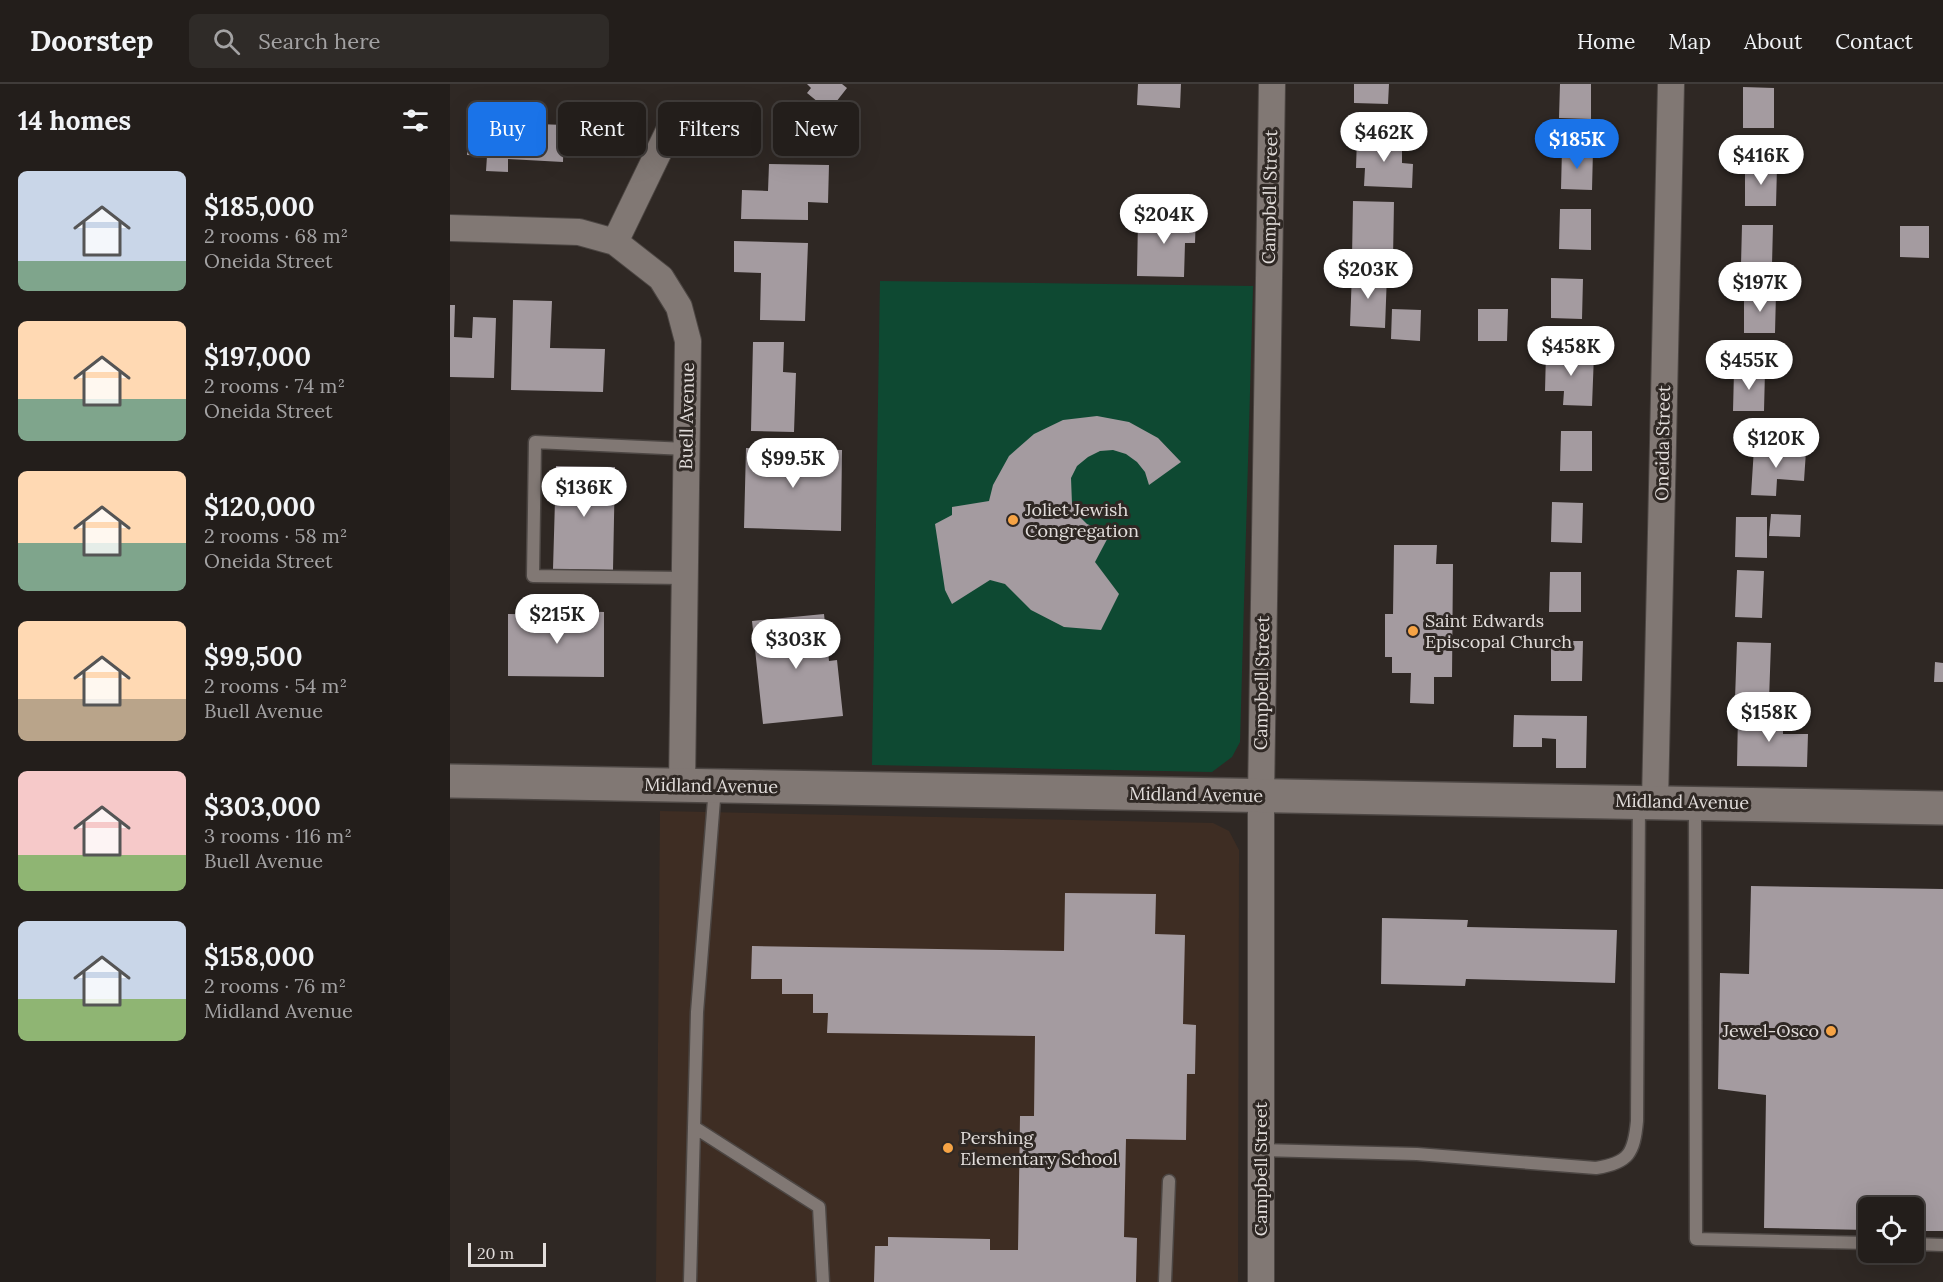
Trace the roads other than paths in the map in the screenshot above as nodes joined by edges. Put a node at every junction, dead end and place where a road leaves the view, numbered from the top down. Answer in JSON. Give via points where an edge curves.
{"nodes":[{"id":1,"x":1272,"y":84,"type":"edge"},
{"id":2,"x":1671,"y":84,"type":"edge"},
{"id":3,"x":658,"y":153,"type":"edge"},
{"id":4,"x":450,"y":228,"type":"edge"},
{"id":5,"x":615,"y":242,"type":"junction"},
{"id":6,"x":686,"y":449,"type":"junction"},
{"id":7,"x":684,"y":578,"type":"junction"},
{"id":8,"x":450,"y":781,"type":"edge"},
{"id":9,"x":682,"y":785,"type":"junction"},
{"id":10,"x":715,"y":786,"type":"junction"},
{"id":11,"x":1261,"y":796,"type":"junction"},
{"id":12,"x":1647,"y":801,"type":"junction"},
{"id":13,"x":1695,"y":802,"type":"junction"},
{"id":14,"x":1943,"y":808,"type":"edge"},
{"id":15,"x":694,"y":1127,"type":"junction"},
{"id":16,"x":1260,"y":1150,"type":"junction"},
{"id":17,"x":1169,"y":1181,"type":"dead end"},
{"id":18,"x":1858,"y":1243,"type":"edge"},
{"id":19,"x":1924,"y":1244,"type":"edge"},
{"id":20,"x":1943,"y":1245,"type":"edge"},
{"id":21,"x":690,"y":1282,"type":"edge"},
{"id":22,"x":823,"y":1282,"type":"edge"},
{"id":23,"x":1165,"y":1282,"type":"edge"},
{"id":24,"x":1261,"y":1282,"type":"edge"}],
"edges":[{"from":1,"to":11,"type":"street","name":"Campbell Street"},
{"from":2,"to":12,"type":"street","name":"Oneida Street"},
{"from":3,"to":5,"type":"street"},
{"from":4,"to":5,"type":"street","name":"Buell Avenue","via":[[579,232]]},
{"from":5,"to":6,"type":"street","name":"Buell Avenue","via":[[661,278],[679,307],[688,341]]},
{"from":6,"to":7,"type":"street","name":"Buell Avenue"},
{"from":6,"to":7,"type":"lane","via":[[535,442],[533,554],[533,576]]},
{"from":7,"to":9,"type":"street","name":"Buell Avenue"},
{"from":8,"to":9,"type":"main road","name":"Midland Avenue"},
{"from":9,"to":10,"type":"main road","name":"Midland Avenue"},
{"from":10,"to":11,"type":"main road","name":"Midland Avenue"},
{"from":10,"to":15,"type":"lane","via":[[697,1012]]},
{"from":11,"to":12,"type":"main road","name":"Midland Avenue"},
{"from":11,"to":16,"type":"street","name":"Campbell Street"},
{"from":12,"to":13,"type":"main road","name":"Midland Avenue"},
{"from":12,"to":16,"type":"lane","via":[[1637,1122],[1635,1144],[1627,1158],[1596,1168],[1417,1154]]},
{"from":13,"to":14,"type":"main road","name":"Midland Avenue"},
{"from":13,"to":18,"type":"lane","via":[[1696,1239]]},
{"from":15,"to":21,"type":"lane"},
{"from":15,"to":22,"type":"lane","via":[[819,1207]]},
{"from":16,"to":24,"type":"street","name":"Campbell Street"},
{"from":17,"to":23,"type":"lane"},
{"from":19,"to":20,"type":"lane"}]}
